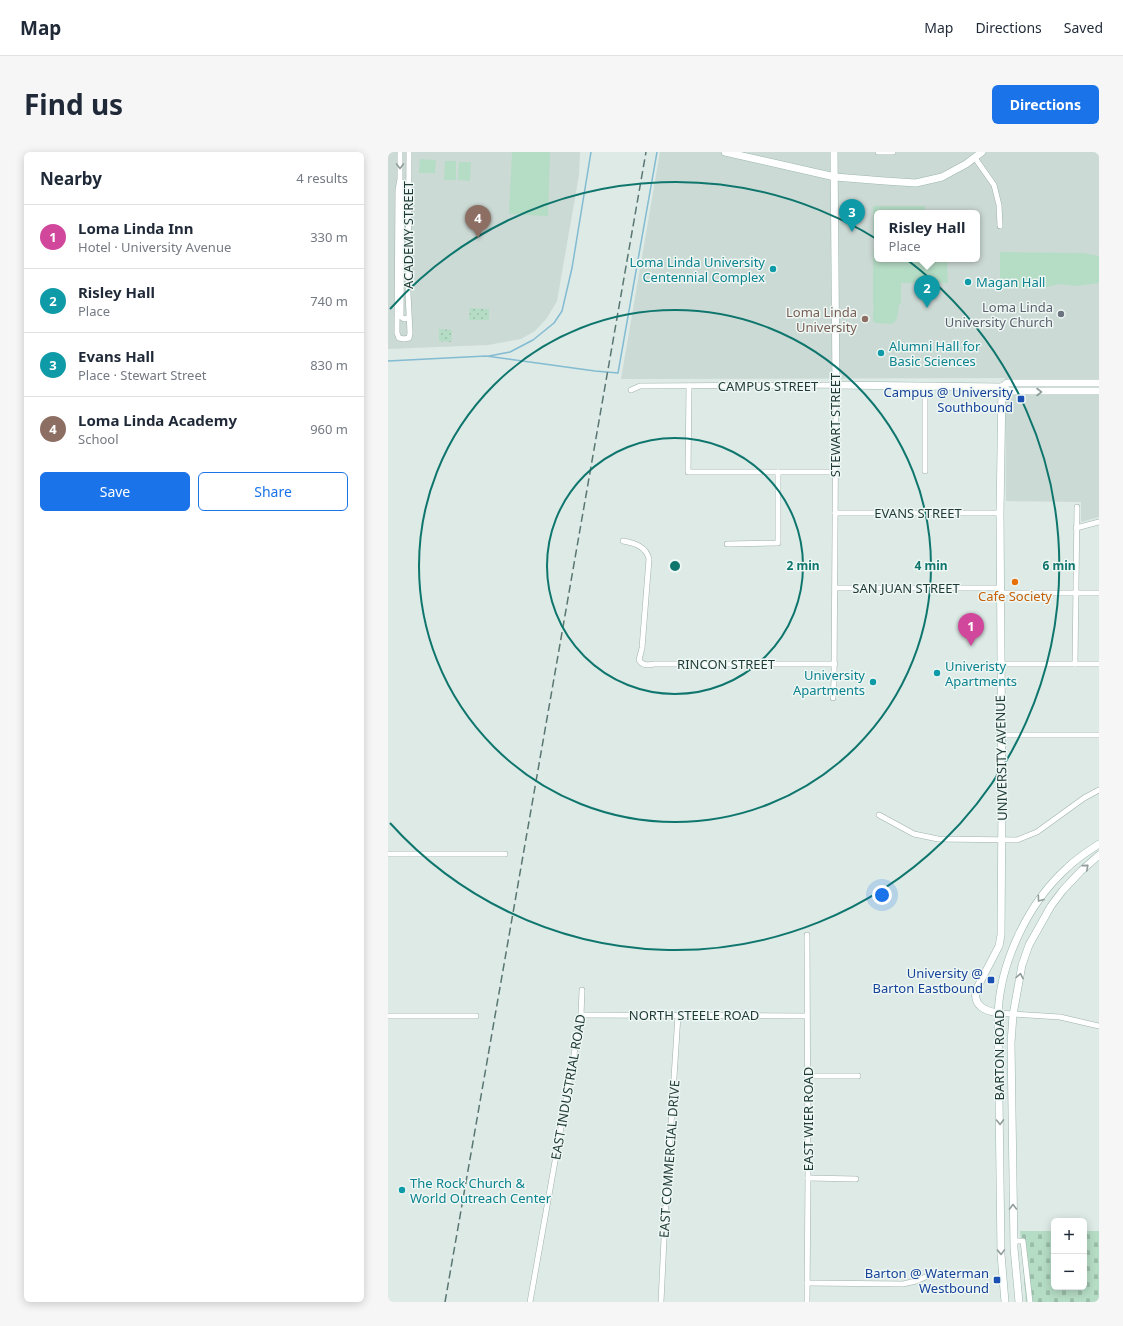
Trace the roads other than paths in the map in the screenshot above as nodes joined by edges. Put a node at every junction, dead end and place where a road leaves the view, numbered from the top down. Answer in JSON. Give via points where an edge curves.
{"nodes":[{"id":1,"x":400,"y":152,"type":"edge"},
{"id":2,"x":408,"y":152,"type":"edge"},
{"id":3,"x":725,"y":152,"type":"edge"},
{"id":4,"x":834,"y":152,"type":"edge"},
{"id":5,"x":878,"y":152,"type":"edge"},
{"id":6,"x":893,"y":152,"type":"edge"},
{"id":7,"x":982,"y":152,"type":"edge"},
{"id":8,"x":975,"y":158,"type":"junction"},
{"id":9,"x":835,"y":177,"type":"junction"},
{"id":10,"x":400,"y":180,"type":"junction"},
{"id":11,"x":1000,"y":226,"type":"dead end"},
{"id":12,"x":408,"y":318,"type":"junction"},
{"id":13,"x":1099,"y":383,"type":"edge"},
{"id":14,"x":836,"y":385,"type":"junction"},
{"id":15,"x":689,"y":386,"type":"junction"},
{"id":16,"x":925,"y":386,"type":"junction"},
{"id":17,"x":1002,"y":387,"type":"junction"},
{"id":18,"x":631,"y":390,"type":"dead end"},
{"id":19,"x":1099,"y":392,"type":"edge"},
{"id":20,"x":925,"y":471,"type":"dead end"},
{"id":21,"x":778,"y":472,"type":"junction"},
{"id":22,"x":835,"y":472,"type":"junction"},
{"id":23,"x":1076,"y":507,"type":"dead end"},
{"id":24,"x":835,"y":513,"type":"junction"},
{"id":25,"x":1000,"y":513,"type":"junction"},
{"id":26,"x":1099,"y":522,"type":"edge"},
{"id":27,"x":1076,"y":528,"type":"junction"},
{"id":28,"x":623,"y":541,"type":"dead end"},
{"id":29,"x":727,"y":544,"type":"dead end"},
{"id":30,"x":835,"y":588,"type":"junction"},
{"id":31,"x":1001,"y":591,"type":"junction"},
{"id":32,"x":1076,"y":593,"type":"junction"},
{"id":33,"x":1099,"y":593,"type":"edge"},
{"id":34,"x":835,"y":664,"type":"junction"},
{"id":35,"x":1000,"y":664,"type":"junction"},
{"id":36,"x":1075,"y":664,"type":"junction"},
{"id":37,"x":1099,"y":664,"type":"edge"},
{"id":38,"x":833,"y":698,"type":"dead end"},
{"id":39,"x":1000,"y":735,"type":"junction"},
{"id":40,"x":1099,"y":735,"type":"edge"},
{"id":41,"x":1099,"y":790,"type":"edge"},
{"id":42,"x":879,"y":815,"type":"dead end"},
{"id":43,"x":1001,"y":840,"type":"junction"},
{"id":44,"x":1099,"y":844,"type":"edge"},
{"id":45,"x":388,"y":854,"type":"edge"},
{"id":46,"x":505,"y":854,"type":"dead end"},
{"id":47,"x":1099,"y":855,"type":"edge"},
{"id":48,"x":807,"y":935,"type":"dead end"},
{"id":49,"x":582,"y":990,"type":"dead end"},
{"id":50,"x":998,"y":1013,"type":"junction"},
{"id":51,"x":1012,"y":1014,"type":"junction"},
{"id":52,"x":581,"y":1015,"type":"junction"},
{"id":53,"x":678,"y":1015,"type":"junction"},
{"id":54,"x":388,"y":1016,"type":"edge"},
{"id":55,"x":476,"y":1016,"type":"dead end"},
{"id":56,"x":807,"y":1016,"type":"junction"},
{"id":57,"x":1099,"y":1026,"type":"edge"},
{"id":58,"x":808,"y":1076,"type":"junction"},
{"id":59,"x":858,"y":1076,"type":"dead end"},
{"id":60,"x":808,"y":1178,"type":"junction"},
{"id":61,"x":856,"y":1179,"type":"dead end"},
{"id":62,"x":1014,"y":1241,"type":"junction"},
{"id":63,"x":930,"y":1275,"type":"dead end"},
{"id":64,"x":806,"y":1283,"type":"junction"},
{"id":65,"x":530,"y":1302,"type":"edge"},
{"id":66,"x":661,"y":1302,"type":"edge"},
{"id":67,"x":807,"y":1302,"type":"edge"},
{"id":68,"x":1005,"y":1302,"type":"edge"},
{"id":69,"x":1019,"y":1302,"type":"edge"},
{"id":70,"x":1030,"y":1302,"type":"edge"}],
"edges":[{"from":1,"to":10,"type":"street","name":"ACADEMY STREET","one_way":true},
{"from":2,"to":12,"type":"street","name":"ACADEMY STREET"},
{"from":3,"to":9,"type":"street"},
{"from":4,"to":9,"type":"street","name":"STEWART STREET"},
{"from":5,"to":6,"type":"street"},
{"from":7,"to":8,"type":"street"},
{"from":8,"to":9,"type":"street","via":[[942,177],[916,183]]},
{"from":8,"to":11,"type":"street","via":[[994,185],[999,205]]},
{"from":9,"to":14,"type":"street","name":"STEWART STREET"},
{"from":10,"to":12,"type":"street","name":"ACADEMY STREET","via":[[401,316],[404,319]]},
{"from":10,"to":12,"type":"street","name":"ACADEMY STREET","via":[[397,333],[399,338],[409,338]]},
{"from":13,"to":17,"type":"street","name":"CAMPUS STREET","via":[[1008,383]]},
{"from":14,"to":15,"type":"street","name":"CAMPUS STREET"},
{"from":14,"to":16,"type":"street","name":"CAMPUS STREET"},
{"from":14,"to":22,"type":"street","name":"STEWART STREET"},
{"from":15,"to":18,"type":"street","name":"CAMPUS STREET","via":[[640,386]]},
{"from":15,"to":21,"type":"street","via":[[688,472]]},
{"from":16,"to":17,"type":"street","name":"CAMPUS STREET"},
{"from":16,"to":20,"type":"street"},
{"from":17,"to":19,"type":"street","name":"CAMPUS STREET","one_way":true,"via":[[1009,392]]},
{"from":17,"to":25,"type":"street","name":"UNIVERSITY AVENUE"},
{"from":21,"to":22,"type":"street"},
{"from":21,"to":29,"type":"street","via":[[778,543]]},
{"from":22,"to":24,"type":"street","name":"STEWART STREET"},
{"from":23,"to":27,"type":"street"},
{"from":24,"to":25,"type":"street","name":"EVANS STREET"},
{"from":24,"to":30,"type":"street","name":"STEWART STREET"},
{"from":25,"to":31,"type":"street","name":"UNIVERSITY AVENUE"},
{"from":26,"to":27,"type":"street"},
{"from":27,"to":32,"type":"street"},
{"from":28,"to":34,"type":"street","name":"RINCON STREET","via":[[641,547],[649,559],[639,660],[646,666]]},
{"from":30,"to":31,"type":"street","name":"SAN JUAN STREET"},
{"from":30,"to":34,"type":"street","name":"STEWART STREET"},
{"from":31,"to":32,"type":"street","name":"SAN JUAN STREET"},
{"from":31,"to":35,"type":"street","name":"UNIVERSITY AVENUE"},
{"from":32,"to":33,"type":"street","name":"SAN JUAN STREET"},
{"from":32,"to":36,"type":"street"},
{"from":34,"to":38,"type":"street","name":"STEWART STREET"},
{"from":35,"to":36,"type":"street"},
{"from":35,"to":39,"type":"street","name":"UNIVERSITY AVENUE"},
{"from":36,"to":37,"type":"street"},
{"from":39,"to":40,"type":"street"},
{"from":39,"to":43,"type":"street","name":"UNIVERSITY AVENUE"},
{"from":41,"to":43,"type":"street","via":[[1037,832],[1018,840]]},
{"from":42,"to":43,"type":"street","via":[[914,834],[938,839]]},
{"from":43,"to":50,"type":"street","name":"UNIVERSITY AVENUE","via":[[1001,935],[999,946],[975,996],[982,1008]]},
{"from":44,"to":50,"type":"street","name":"BARTON ROAD","one_way":true,"via":[[1067,868],[1036,904],[1014,944]]},
{"from":45,"to":46,"type":"street"},
{"from":51,"to":47,"type":"street","name":"BARTON ROAD","one_way":true,"via":[[1029,945],[1063,890]]},
{"from":48,"to":56,"type":"street","name":"EAST WIER ROAD"},
{"from":49,"to":52,"type":"street","name":"EAST INDUSTRIAL ROAD"},
{"from":50,"to":51,"type":"street"},
{"from":50,"to":68,"type":"street","name":"BARTON ROAD","one_way":true,"via":[[1001,1254]]},
{"from":51,"to":57,"type":"street","via":[[1060,1017]]},
{"from":62,"to":51,"type":"street","name":"BARTON ROAD","one_way":true},
{"from":52,"to":53,"type":"street","name":"NORTH STEELE ROAD"},
{"from":52,"to":65,"type":"street","name":"EAST INDUSTRIAL ROAD"},
{"from":53,"to":56,"type":"street","name":"NORTH STEELE ROAD"},
{"from":53,"to":66,"type":"street","name":"EAST COMMERCIAL DRIVE"},
{"from":54,"to":55,"type":"street"},
{"from":56,"to":58,"type":"street","name":"EAST WIER ROAD"},
{"from":58,"to":59,"type":"street"},
{"from":58,"to":60,"type":"street","name":"EAST WIER ROAD"},
{"from":60,"to":61,"type":"street"},
{"from":60,"to":64,"type":"street","name":"EAST WIER ROAD"},
{"from":62,"to":69,"type":"street","name":"BARTON ROAD"},
{"from":62,"to":70,"type":"street","via":[[1023,1241]]},
{"from":63,"to":64,"type":"street","via":[[903,1284]]},
{"from":64,"to":67,"type":"street","name":"EAST WIER ROAD"}]}
